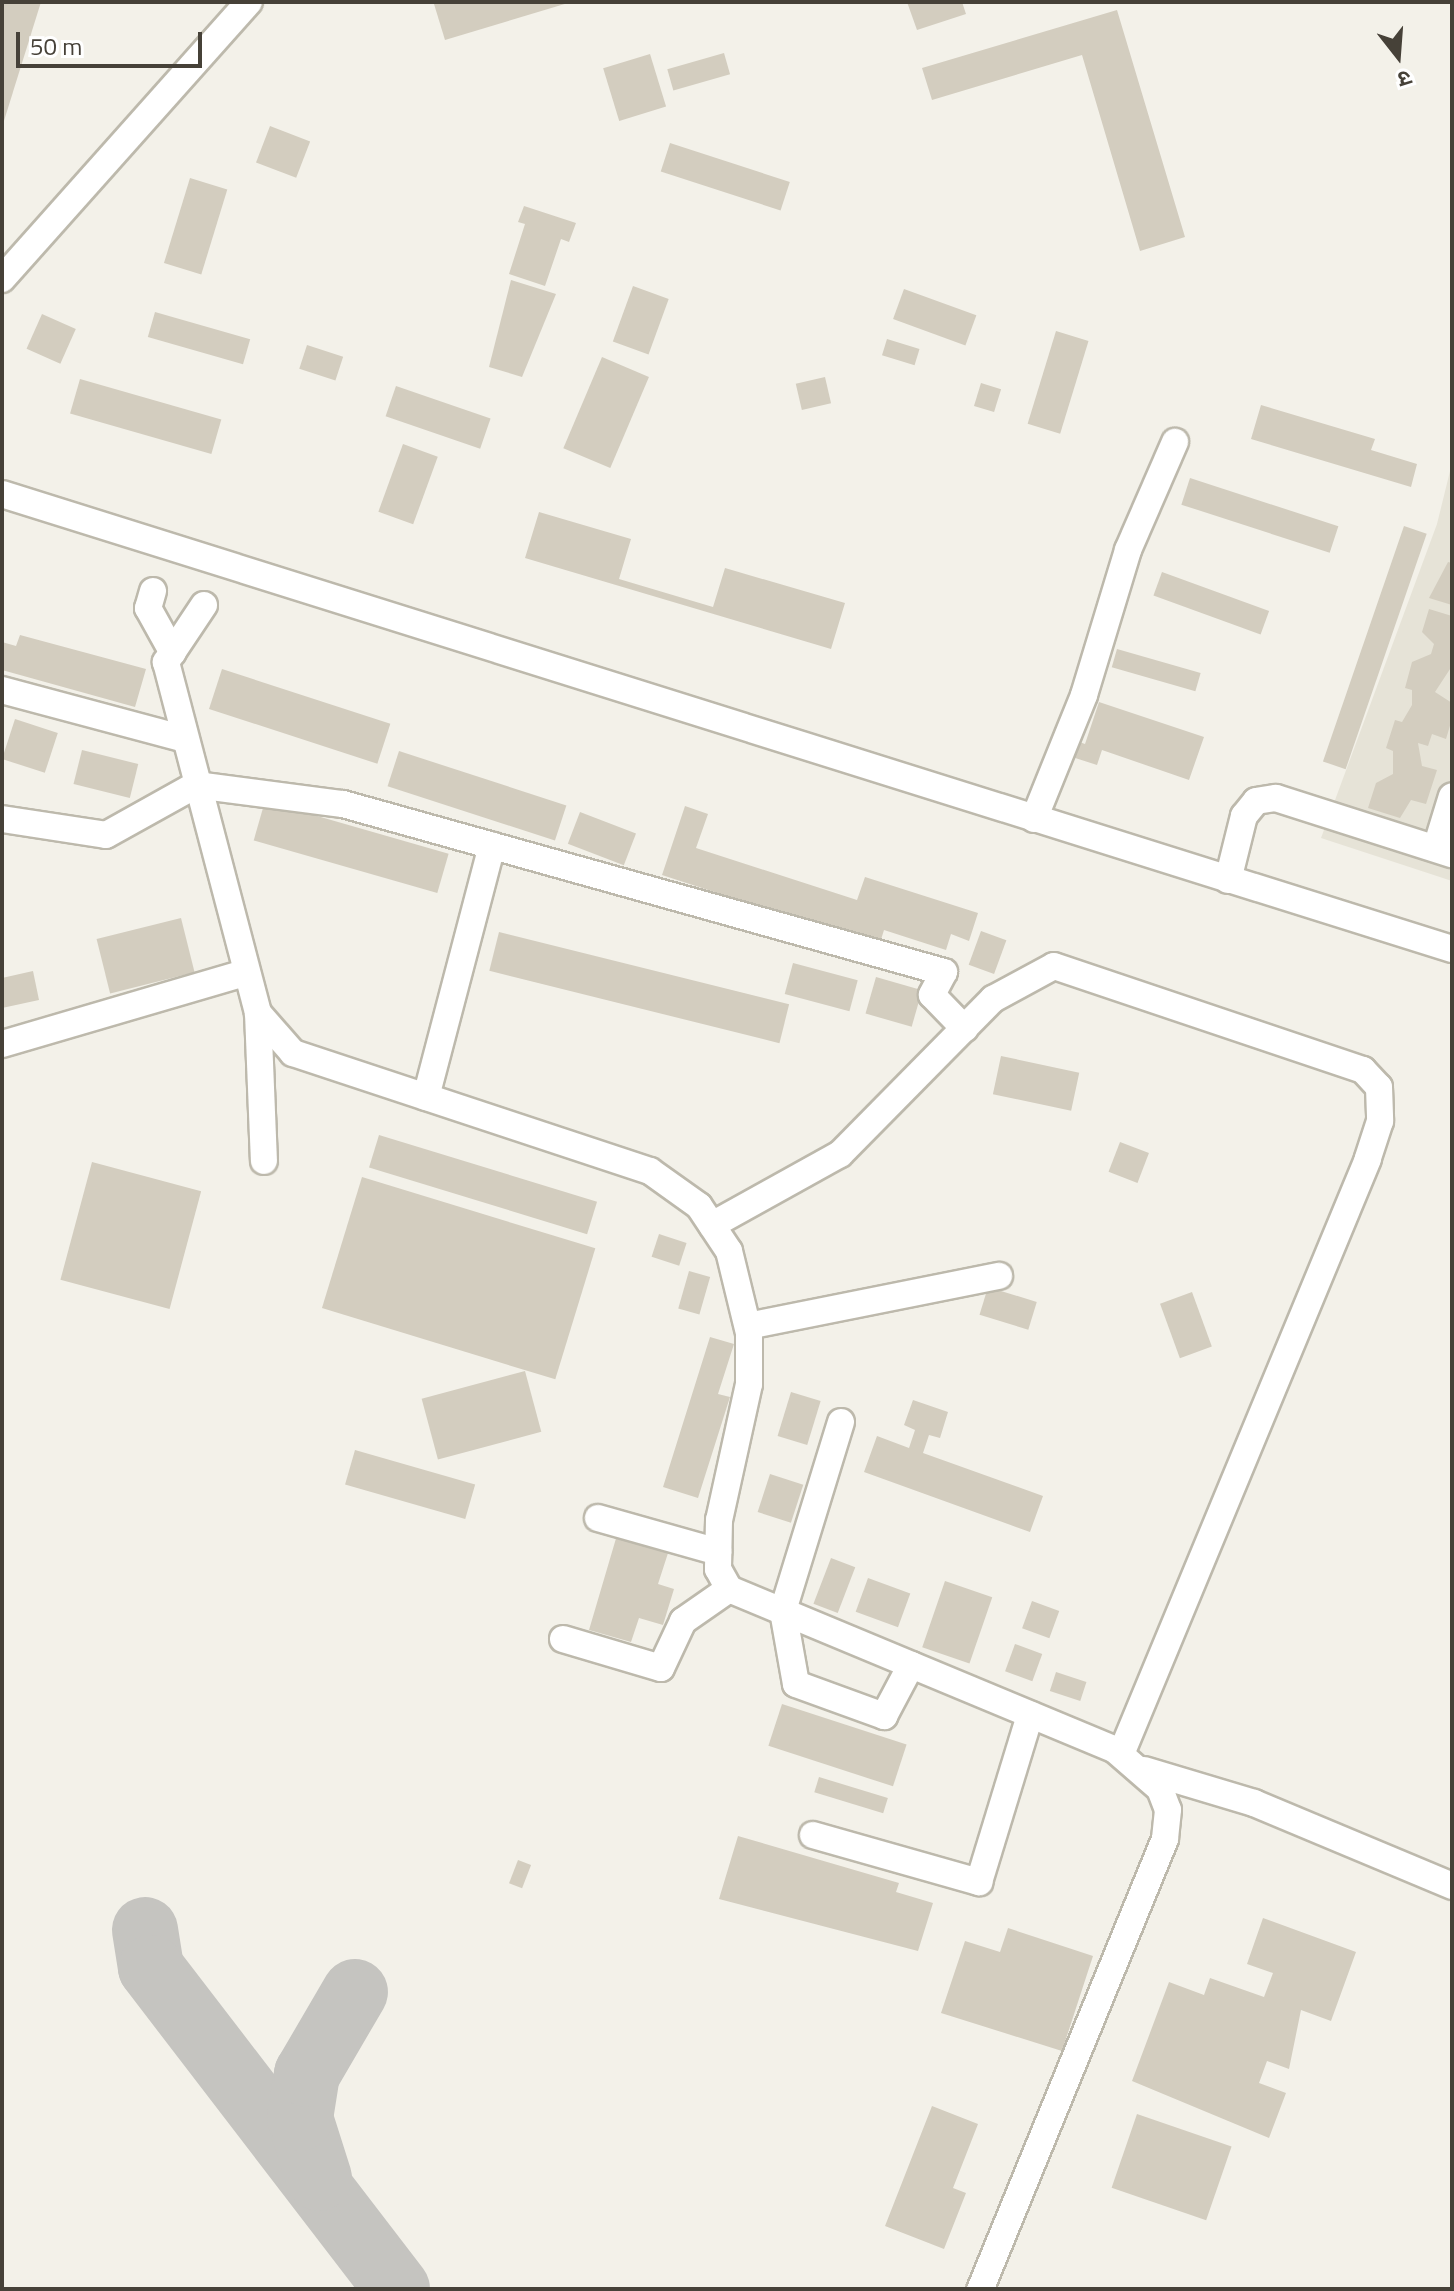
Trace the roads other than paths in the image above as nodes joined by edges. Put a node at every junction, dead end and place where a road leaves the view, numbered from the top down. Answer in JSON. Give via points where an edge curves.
{"nodes":[{"id":1,"x":249,"y":2,"type":"edge"},
{"id":2,"x":2,"y":279,"type":"edge"},
{"id":3,"x":1175,"y":442,"type":"dead end"},
{"id":4,"x":2,"y":494,"type":"edge"},
{"id":5,"x":153,"y":591,"type":"dead end"},
{"id":6,"x":204,"y":605,"type":"dead end"},
{"id":7,"x":173,"y":653,"type":"junction"},
{"id":8,"x":2,"y":690,"type":"edge"},
{"id":9,"x":185,"y":739,"type":"junction"},
{"id":10,"x":196,"y":785,"type":"junction"},
{"id":11,"x":1452,"y":796,"type":"edge"},
{"id":12,"x":2,"y":819,"type":"edge"},
{"id":13,"x":1034,"y":819,"type":"junction"},
{"id":14,"x":492,"y":846,"type":"junction"},
{"id":15,"x":1444,"y":851,"type":"edge"},
{"id":16,"x":1228,"y":880,"type":"junction"},
{"id":17,"x":1452,"y":949,"type":"edge"},
{"id":18,"x":245,"y":973,"type":"junction"},
{"id":19,"x":258,"y":1013,"type":"junction"},
{"id":20,"x":965,"y":1029,"type":"junction"},
{"id":21,"x":2,"y":1044,"type":"edge"},
{"id":22,"x":426,"y":1097,"type":"junction"},
{"id":23,"x":264,"y":1161,"type":"dead end"},
{"id":24,"x":712,"y":1225,"type":"junction"},
{"id":25,"x":999,"y":1276,"type":"dead end"},
{"id":26,"x":748,"y":1326,"type":"junction"},
{"id":27,"x":841,"y":1422,"type":"dead end"},
{"id":28,"x":598,"y":1518,"type":"dead end"},
{"id":29,"x":718,"y":1552,"type":"junction"},
{"id":30,"x":729,"y":1589,"type":"junction"},
{"id":31,"x":783,"y":1611,"type":"junction"},
{"id":32,"x":563,"y":1639,"type":"dead end"},
{"id":33,"x":911,"y":1665,"type":"junction"},
{"id":34,"x":1030,"y":1715,"type":"junction"},
{"id":35,"x":1121,"y":1754,"type":"junction"},
{"id":36,"x":1144,"y":1770,"type":"junction"},
{"id":37,"x":813,"y":1835,"type":"dead end"},
{"id":38,"x":1452,"y":1886,"type":"edge"},
{"id":39,"x":980,"y":2289,"type":"edge"}],
"edges":[{"from":1,"to":2,"type":"street"},
{"from":3,"to":13,"type":"street","via":[[1128,550],[1084,695]]},
{"from":4,"to":13,"type":"street"},
{"from":5,"to":7,"type":"street","via":[[148,608]]},
{"from":6,"to":7,"type":"street"},
{"from":7,"to":9,"type":"street","via":[[166,662]]},
{"from":8,"to":9,"type":"street"},
{"from":9,"to":10,"type":"street"},
{"from":10,"to":12,"type":"street","via":[[106,835]]},
{"from":10,"to":14,"type":"street","via":[[343,804]]},
{"from":10,"to":18,"type":"street"},
{"from":11,"to":15,"type":"street"},
{"from":13,"to":16,"type":"street"},
{"from":14,"to":20,"type":"street","via":[[944,972],[932,995]]},
{"from":14,"to":22,"type":"street"},
{"from":15,"to":16,"type":"street","via":[[1266,799],[1244,816]]},
{"from":16,"to":17,"type":"street"},
{"from":18,"to":19,"type":"street"},
{"from":18,"to":21,"type":"street"},
{"from":19,"to":22,"type":"street","via":[[293,1053]]},
{"from":19,"to":23,"type":"street"},
{"from":20,"to":24,"type":"street","via":[[840,1154]]},
{"from":20,"to":35,"type":"street","via":[[1026,977],[1070,968],[1363,1070],[1379,1087],[1380,1121],[1368,1159]]},
{"from":22,"to":24,"type":"street","via":[[650,1171],[699,1206]]},
{"from":24,"to":26,"type":"street","via":[[729,1251]]},
{"from":25,"to":26,"type":"street"},
{"from":26,"to":29,"type":"street","via":[[749,1384]]},
{"from":27,"to":31,"type":"street"},
{"from":28,"to":29,"type":"street"},
{"from":29,"to":30,"type":"street"},
{"from":30,"to":31,"type":"street"},
{"from":30,"to":32,"type":"street","via":[[683,1621],[661,1668]]},
{"from":31,"to":33,"type":"street"},
{"from":31,"to":33,"type":"street","via":[[796,1684],[884,1716]]},
{"from":33,"to":34,"type":"street"},
{"from":34,"to":35,"type":"street"},
{"from":34,"to":37,"type":"street","via":[[979,1882]]},
{"from":35,"to":36,"type":"street"},
{"from":36,"to":38,"type":"street","via":[[1254,1803]]},
{"from":36,"to":39,"type":"street","via":[[1168,1810],[1165,1839]]}]}
